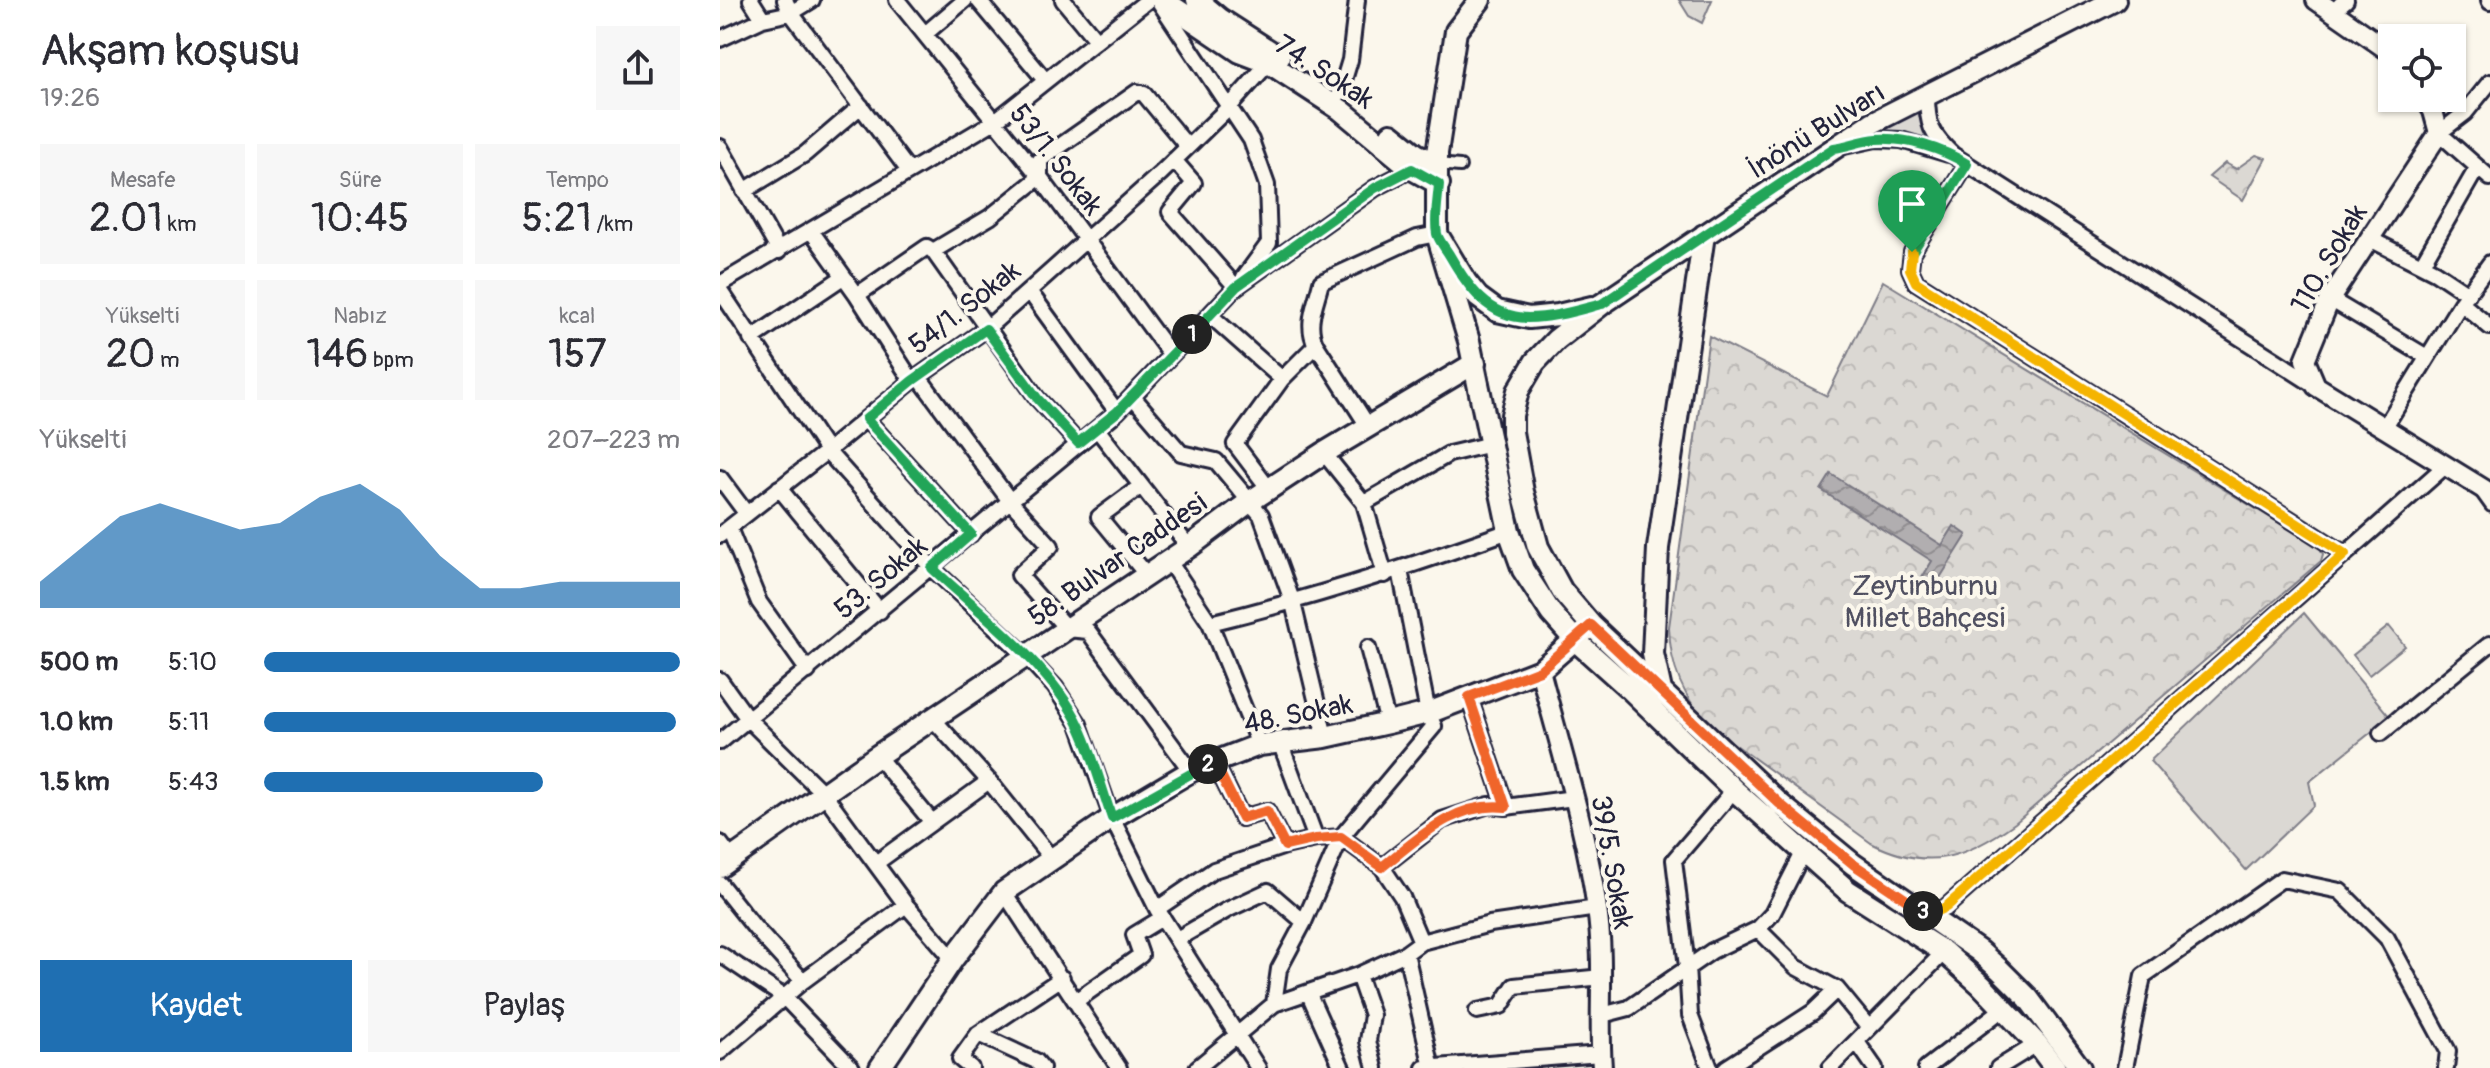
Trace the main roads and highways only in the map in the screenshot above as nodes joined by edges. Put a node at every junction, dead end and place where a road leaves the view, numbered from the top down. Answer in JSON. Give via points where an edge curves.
{"nodes":[{"id":1,"x":1160,"y":0,"type":"edge"},
{"id":2,"x":1197,"y":0,"type":"edge"},
{"id":3,"x":1478,"y":1,"type":"edge"},
{"id":4,"x":2110,"y":1,"type":"edge"},
{"id":5,"x":1272,"y":59,"type":"junction"},
{"id":6,"x":1438,"y":174,"type":"junction"},
{"id":7,"x":1437,"y":234,"type":"junction"},
{"id":8,"x":1704,"y":235,"type":"junction"},
{"id":9,"x":1602,"y":304,"type":"junction"},
{"id":10,"x":1475,"y":363,"type":"junction"},
{"id":11,"x":1591,"y":625,"type":"junction"},
{"id":12,"x":1575,"y":640,"type":"junction"},
{"id":13,"x":1662,"y":695,"type":"junction"},
{"id":14,"x":724,"y":856,"type":"edge"},
{"id":15,"x":2050,"y":1059,"type":"edge"},
{"id":16,"x":880,"y":1068,"type":"edge"},
{"id":17,"x":2080,"y":1068,"type":"edge"}],
"edges":[{"from":1,"to":5,"type":"main road","name":"74. Sokak","via":[[1240,52]]},
{"from":2,"to":5,"type":"main road","name":"74. Sokak"},
{"from":3,"to":6,"type":"main road","via":[[1456,31]]},
{"from":4,"to":8,"type":"main road","name":"İnönü Bulvarı","via":[[1872,123]]},
{"from":5,"to":6,"type":"main road","name":"74. Sokak","via":[[1340,93]]},
{"from":5,"to":6,"type":"main road","name":"74. Sokak","via":[[1412,169]]},
{"from":6,"to":7,"type":"main road"},
{"from":7,"to":9,"type":"main road","via":[[1466,282],[1497,311],[1529,318]]},
{"from":7,"to":10,"type":"main road"},
{"from":8,"to":9,"type":"main road","name":"İnönü Bulvarı"},
{"from":8,"to":13,"type":"main road","via":[[1658,548],[1653,654]]},
{"from":9,"to":11,"type":"main road","name":"İnönü Bulvarı","via":[[1535,362],[1518,391],[1512,415],[1523,492],[1538,547],[1562,591]]},
{"from":10,"to":12,"type":"main road","via":[[1516,552],[1530,584]]},
{"from":10,"to":14,"type":"main road","name":"58. Bulvar Caddesi","via":[[1249,502],[825,795]]},
{"from":11,"to":12,"type":"main road","name":"48. Sokak"},
{"from":11,"to":13,"type":"main road","name":"İnönü Bulvarı"},
{"from":12,"to":15,"type":"main road","via":[[1848,891],[1944,952]]},
{"from":12,"to":16,"type":"main road","name":"48. Sokak","via":[[1540,670],[1428,713],[1325,737],[1259,745],[1214,761],[1112,818],[1004,892]]},
{"from":13,"to":17,"type":"main road","name":"İnönü Bulvarı","via":[[1853,864],[1979,951],[2028,998]]}]}
